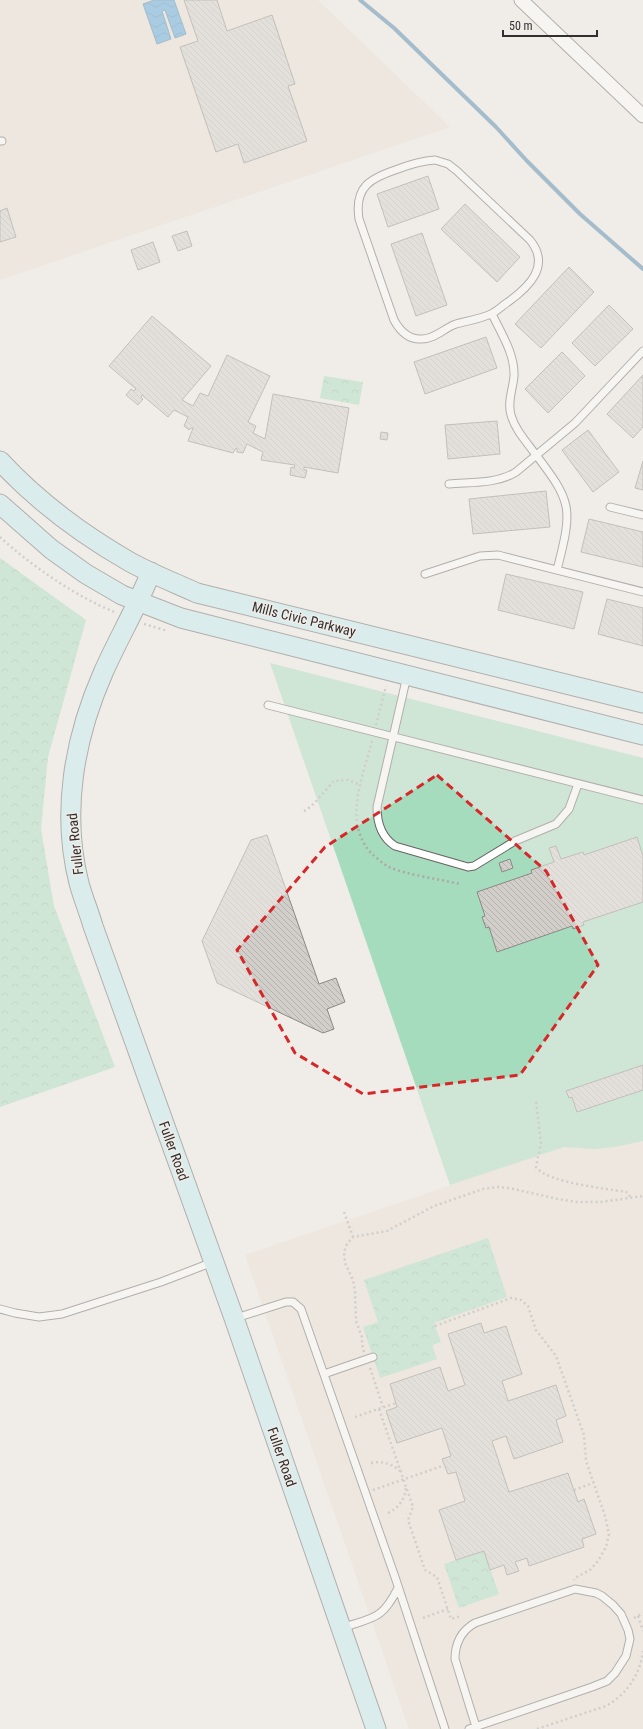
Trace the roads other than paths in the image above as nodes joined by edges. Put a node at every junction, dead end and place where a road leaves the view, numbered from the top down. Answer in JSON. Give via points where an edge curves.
{"nodes":[{"id":1,"x":521,"y":0,"type":"edge"},
{"id":2,"x":643,"y":116,"type":"edge"},
{"id":3,"x":492,"y":314,"type":"junction"},
{"id":4,"x":643,"y":350,"type":"edge"},
{"id":5,"x":536,"y":455,"type":"junction"},
{"id":6,"x":0,"y":462,"type":"edge"},
{"id":7,"x":449,"y":484,"type":"dead end"},
{"id":8,"x":0,"y":504,"type":"edge"},
{"id":9,"x":610,"y":507,"type":"dead end"},
{"id":10,"x":643,"y":515,"type":"edge"},
{"id":11,"x":557,"y":570,"type":"junction"},
{"id":12,"x":151,"y":572,"type":"junction"},
{"id":13,"x":425,"y":574,"type":"dead end"},
{"id":14,"x":643,"y":592,"type":"edge"},
{"id":15,"x":139,"y":602,"type":"junction"},
{"id":16,"x":407,"y":675,"type":"junction"},
{"id":17,"x":643,"y":703,"type":"edge"},
{"id":18,"x":268,"y":706,"type":"dead end"},
{"id":19,"x":643,"y":735,"type":"edge"},
{"id":20,"x":393,"y":738,"type":"junction"},
{"id":21,"x":578,"y":784,"type":"junction"},
{"id":22,"x":643,"y":800,"type":"edge"},
{"id":23,"x":213,"y":1262,"type":"junction"},
{"id":24,"x":0,"y":1308,"type":"edge"},
{"id":25,"x":234,"y":1318,"type":"junction"},
{"id":26,"x":370,"y":1358,"type":"road end"},
{"id":27,"x":324,"y":1374,"type":"junction"},
{"id":28,"x":398,"y":1588,"type":"junction"},
{"id":29,"x":342,"y":1628,"type":"junction"},
{"id":30,"x":473,"y":1728,"type":"edge"},
{"id":31,"x":376,"y":1729,"type":"edge"},
{"id":32,"x":445,"y":1729,"type":"edge"}],
"edges":[{"from":1,"to":2,"type":"street"},
{"from":3,"to":3,"type":"lane","via":[[518,295],[537,272],[538,253],[530,240],[448,164],[435,160],[423,161],[371,180],[359,196],[359,219],[399,328],[405,334],[422,340],[432,338],[454,325]]},
{"from":3,"to":5,"type":"lane","via":[[513,364],[510,413],[514,425]]},
{"from":4,"to":5,"type":"lane","via":[[574,423]]},
{"from":5,"to":7,"type":"lane","via":[[508,477]]},
{"from":5,"to":11,"type":"lane","via":[[558,484],[568,509],[566,534]]},
{"from":6,"to":12,"type":"main road","name":"Mills Civic Parkway","via":[[36,497],[100,543]]},
{"from":8,"to":15,"type":"main road","name":"Mills Civic Parkway","via":[[73,564],[122,595]]},
{"from":9,"to":10,"type":"lane"},
{"from":11,"to":13,"type":"lane","via":[[498,555],[484,555]]},
{"from":11,"to":14,"type":"lane"},
{"from":12,"to":15,"type":"main road","name":"Fuller Road"},
{"from":12,"to":17,"type":"main road","name":"Mills Civic Parkway","via":[[197,593]]},
{"from":15,"to":16,"type":"main road","name":"Mills Civic Parkway","via":[[181,618]]},
{"from":15,"to":23,"type":"main road","name":"Fuller Road","via":[[103,674],[81,734],[73,770],[70,817],[73,853],[79,883]]},
{"from":16,"to":19,"type":"main road","name":"Mills Civic Parkway"},
{"from":16,"to":20,"type":"lane"},
{"from":18,"to":20,"type":"lane"},
{"from":20,"to":21,"type":"lane"},
{"from":20,"to":21,"type":"lane","via":[[377,807],[377,819],[382,831],[395,846],[468,867],[474,866],[515,840],[556,824],[569,809]]},
{"from":21,"to":22,"type":"lane"},
{"from":23,"to":24,"type":"lane","via":[[62,1314],[39,1318],[15,1314]]},
{"from":23,"to":25,"type":"main road","name":"Fuller Road"},
{"from":25,"to":27,"type":"lane","via":[[293,1302],[301,1310]]},
{"from":25,"to":29,"type":"main road","name":"Fuller Road"},
{"from":26,"to":27,"type":"lane"},
{"from":27,"to":28,"type":"lane"},
{"from":28,"to":29,"type":"lane","via":[[384,1612]]},
{"from":28,"to":32,"type":"lane"},
{"from":29,"to":31,"type":"main road","name":"Fuller Road"},
{"from":30,"to":30,"type":"lane","via":[[607,1681],[622,1664],[630,1639],[621,1614],[596,1593],[575,1589],[475,1622],[462,1633],[455,1650],[455,1659]]}]}
